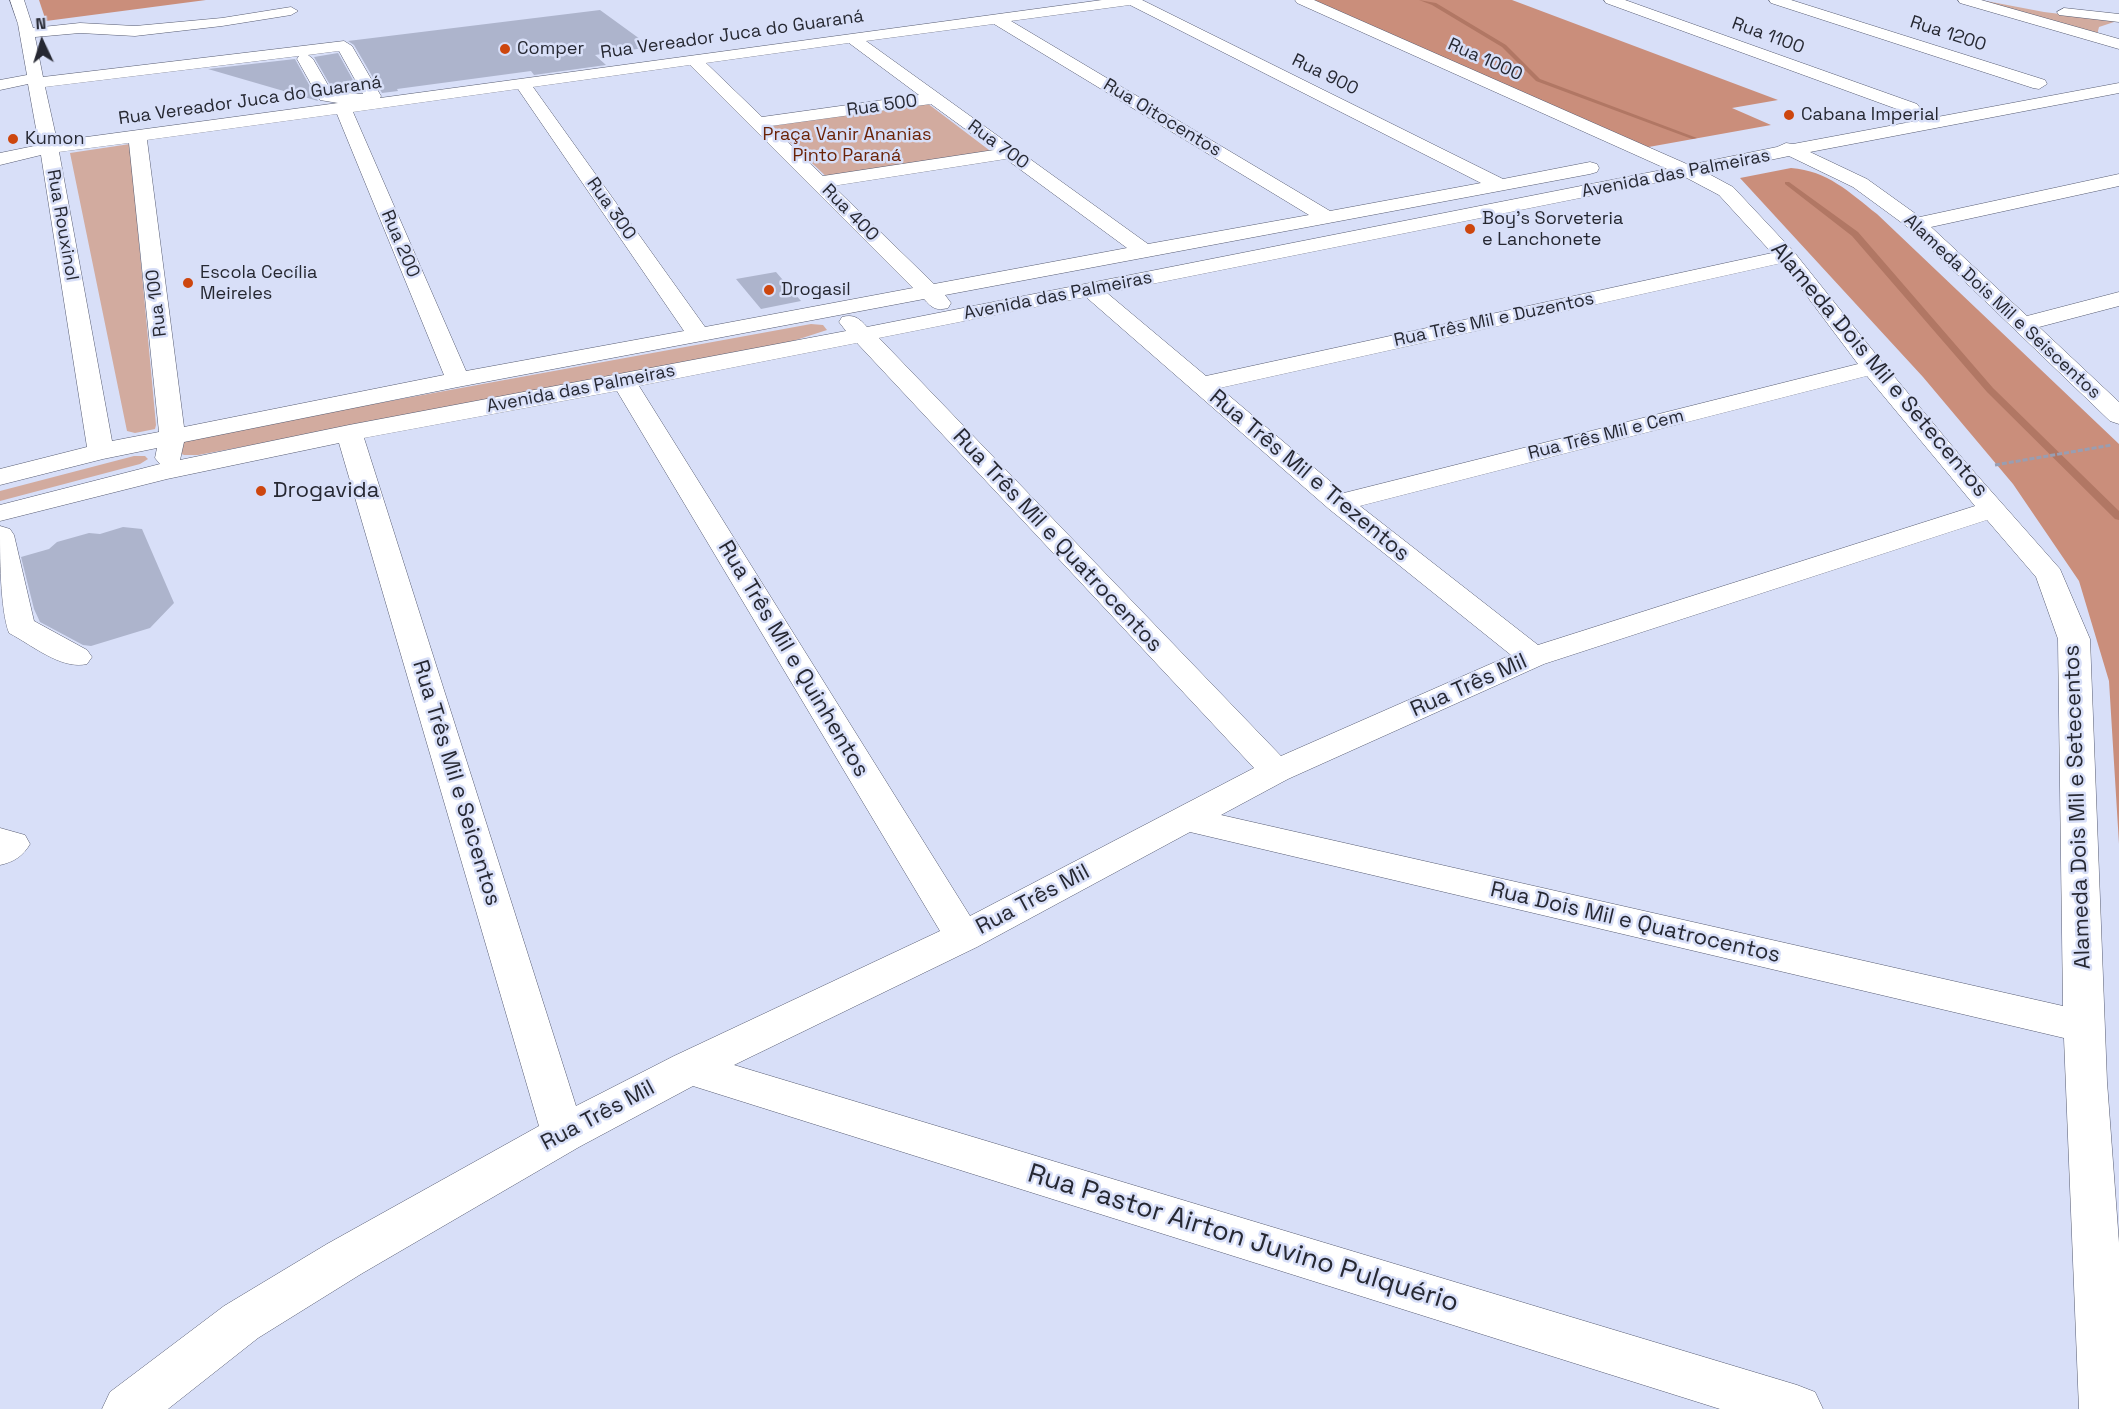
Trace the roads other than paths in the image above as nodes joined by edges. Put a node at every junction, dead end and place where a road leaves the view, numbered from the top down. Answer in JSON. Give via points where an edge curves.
{"nodes":[{"id":1,"x":17,"y":0,"type":"edge"},
{"id":2,"x":1052,"y":0,"type":"edge"},
{"id":3,"x":1132,"y":0,"type":"edge"},
{"id":4,"x":1302,"y":0,"type":"edge"},
{"id":5,"x":1611,"y":0,"type":"edge"},
{"id":6,"x":1776,"y":0,"type":"edge"},
{"id":7,"x":1965,"y":0,"type":"edge"},
{"id":8,"x":1995,"y":0,"type":"edge"},
{"id":9,"x":1091,"y":3,"type":"edge"},
{"id":10,"x":1069,"y":9,"type":"junction"},
{"id":11,"x":291,"y":11,"type":"dead end"},
{"id":12,"x":2119,"y":18,"type":"edge"},
{"id":13,"x":997,"y":19,"type":"junction"},
{"id":14,"x":222,"y":22,"type":"junction"},
{"id":15,"x":2119,"y":24,"type":"edge"},
{"id":16,"x":20,"y":28,"type":"junction"},
{"id":17,"x":852,"y":38,"type":"junction"},
{"id":18,"x":2119,"y":43,"type":"edge"},
{"id":19,"x":231,"y":49,"type":"dead end"},
{"id":20,"x":348,"y":53,"type":"junction"},
{"id":21,"x":305,"y":59,"type":"junction"},
{"id":22,"x":694,"y":60,"type":"junction"},
{"id":23,"x":2077,"y":76,"type":"dead end"},
{"id":24,"x":522,"y":83,"type":"junction"},
{"id":25,"x":37,"y":84,"type":"junction"},
{"id":26,"x":0,"y":85,"type":"edge"},
{"id":27,"x":501,"y":86,"type":"junction"},
{"id":28,"x":2119,"y":88,"type":"edge"},
{"id":29,"x":2045,"y":93,"type":"junction"},
{"id":30,"x":373,"y":96,"type":"junction"},
{"id":31,"x":934,"y":98,"type":"junction"},
{"id":32,"x":343,"y":108,"type":"junction"},
{"id":33,"x":1911,"y":108,"type":"junction"},
{"id":34,"x":1854,"y":118,"type":"dead end"},
{"id":35,"x":758,"y":123,"type":"junction"},
{"id":36,"x":1796,"y":129,"type":"dead end"},
{"id":37,"x":1764,"y":135,"type":"joint"},
{"id":38,"x":137,"y":136,"type":"junction"},
{"id":39,"x":49,"y":148,"type":"junction"},
{"id":40,"x":1792,"y":150,"type":"junction"},
{"id":41,"x":1009,"y":153,"type":"junction"},
{"id":42,"x":1653,"y":156,"type":"junction"},
{"id":43,"x":0,"y":159,"type":"edge"},
{"id":44,"x":1687,"y":161,"type":"junction"},
{"id":45,"x":2119,"y":180,"type":"edge"},
{"id":46,"x":818,"y":183,"type":"junction"},
{"id":47,"x":1501,"y":185,"type":"junction"},
{"id":48,"x":1327,"y":218,"type":"junction"},
{"id":49,"x":1916,"y":224,"type":"junction"},
{"id":50,"x":1144,"y":251,"type":"junction"},
{"id":51,"x":1787,"y":256,"type":"junction"},
{"id":52,"x":1090,"y":289,"type":"junction"},
{"id":53,"x":929,"y":292,"type":"junction"},
{"id":54,"x":2119,"y":299,"type":"edge"},
{"id":55,"x":838,"y":309,"type":"junction"},
{"id":56,"x":954,"y":316,"type":"junction"},
{"id":57,"x":2021,"y":325,"type":"junction"},
{"id":58,"x":861,"y":334,"type":"junction"},
{"id":59,"x":699,"y":335,"type":"junction"},
{"id":60,"x":1874,"y":367,"type":"junction"},
{"id":61,"x":458,"y":380,"type":"junction"},
{"id":62,"x":624,"y":382,"type":"junction"},
{"id":63,"x":1200,"y":385,"type":"junction"},
{"id":64,"x":2119,"y":416,"type":"edge"},
{"id":65,"x":349,"y":433,"type":"junction"},
{"id":66,"x":172,"y":436,"type":"junction"},
{"id":67,"x":100,"y":451,"type":"junction"},
{"id":68,"x":165,"y":471,"type":"junction"},
{"id":69,"x":0,"y":477,"type":"edge"},
{"id":70,"x":1339,"y":503,"type":"junction"},
{"id":71,"x":1994,"y":509,"type":"junction"},
{"id":72,"x":0,"y":513,"type":"edge"},
{"id":73,"x":0,"y":535,"type":"edge"},
{"id":74,"x":76,"y":657,"type":"dead end"},
{"id":75,"x":1533,"y":657,"type":"junction"},
{"id":76,"x":1276,"y":771,"type":"junction"},
{"id":77,"x":1185,"y":819,"type":"junction"},
{"id":78,"x":0,"y":840,"type":"edge"},
{"id":79,"x":0,"y":853,"type":"edge"},
{"id":80,"x":963,"y":937,"type":"junction"},
{"id":81,"x":2085,"y":1027,"type":"junction"},
{"id":82,"x":689,"y":1068,"type":"junction"},
{"id":83,"x":562,"y":1134,"type":"junction"},
{"id":84,"x":128,"y":1409,"type":"edge"},
{"id":85,"x":1797,"y":1409,"type":"edge"},
{"id":86,"x":2105,"y":1409,"type":"edge"}],
"edges":[{"from":1,"to":16,"type":"street","name":"Rua Rouxinol"},
{"from":2,"to":10,"type":"street"},
{"from":3,"to":9,"type":"street","name":"Rua Vereador Juca do Guaraná"},
{"from":3,"to":47,"type":"street","name":"Rua 900"},
{"from":4,"to":42,"type":"street","name":"Rua 1000"},
{"from":5,"to":33,"type":"street","name":"Rua 1100"},
{"from":6,"to":29,"type":"street","name":"Rua 1200"},
{"from":7,"to":18,"type":"street"},
{"from":8,"to":12,"type":"street"},
{"from":9,"to":10,"type":"street","name":"Rua Vereador Juca do Guaraná"},
{"from":10,"to":13,"type":"street","name":"Rua Vereador Juca do Guaraná"},
{"from":11,"to":14,"type":"street"},
{"from":13,"to":17,"type":"street","name":"Rua Vereador Juca do Guaraná"},
{"from":13,"to":48,"type":"street","name":"Rua Oitocentos"},
{"from":14,"to":16,"type":"street","via":[[81,34]]},
{"from":14,"to":19,"type":"street"},
{"from":15,"to":18,"type":"street","via":[[2107,32]]},
{"from":16,"to":25,"type":"street","name":"Rua Rouxinol"},
{"from":17,"to":22,"type":"street","name":"Rua Vereador Juca do Guaraná"},
{"from":17,"to":31,"type":"street","name":"Rua 700"},
{"from":20,"to":21,"type":"street"},
{"from":20,"to":25,"type":"street","via":[[344,46]]},
{"from":20,"to":30,"type":"street"},
{"from":21,"to":25,"type":"street"},
{"from":21,"to":30,"type":"street","via":[[326,96]]},
{"from":22,"to":24,"type":"street","name":"Rua Vereador Juca do Guaraná"},
{"from":22,"to":35,"type":"street","name":"Rua 400"},
{"from":23,"to":29,"type":"street","name":"Avenida das Palmeiras"},
{"from":24,"to":27,"type":"street","name":"Rua Vereador Juca do Guaraná"},
{"from":24,"to":59,"type":"street","name":"Rua 300"},
{"from":25,"to":26,"type":"street"},
{"from":25,"to":39,"type":"street","name":"Rua Rouxinol"},
{"from":27,"to":30,"type":"street","via":[[483,81]]},
{"from":27,"to":32,"type":"street","name":"Rua Vereador Juca do Guaraná"},
{"from":28,"to":29,"type":"street","name":"Avenida das Palmeiras"},
{"from":29,"to":33,"type":"street","name":"Avenida das Palmeiras","via":[[2015,88]]},
{"from":29,"to":40,"type":"street","name":"Avenida das Palmeiras"},
{"from":31,"to":35,"type":"street","name":"Rua 500"},
{"from":31,"to":41,"type":"street","name":"Rua 700"},
{"from":32,"to":38,"type":"street","name":"Rua Vereador Juca do Guaraná"},
{"from":32,"to":61,"type":"street","name":"Rua 200"},
{"from":33,"to":34,"type":"street","name":"Avenida das Palmeiras"},
{"from":35,"to":46,"type":"street","name":"Rua 400"},
{"from":36,"to":37,"type":"street","name":"Avenida das Palmeiras"},
{"from":37,"to":40,"type":"street","name":"Alameda Dois Mil e Seiscentos"},
{"from":38,"to":39,"type":"street","name":"Rua Vereador Juca do Guaraná"},
{"from":38,"to":66,"type":"street","name":"Rua 100"},
{"from":39,"to":43,"type":"street","name":"Rua Vereador Juca do Guaraná"},
{"from":39,"to":67,"type":"street","name":"Rua Rouxinol"},
{"from":40,"to":44,"type":"street","name":"Avenida das Palmeiras"},
{"from":40,"to":49,"type":"street","name":"Alameda Dois Mil e Seiscentos","via":[[1860,183]]},
{"from":41,"to":46,"type":"street"},
{"from":41,"to":50,"type":"street","name":"Rua 700"},
{"from":42,"to":44,"type":"street","name":"Avenida das Palmeiras"},
{"from":42,"to":47,"type":"street","name":"Avenida das Palmeiras"},
{"from":44,"to":51,"type":"street","name":"Alameda Dois Mil e Setecentos","via":[[1726,191]]},
{"from":44,"to":52,"type":"street","name":"Avenida das Palmeiras"},
{"from":45,"to":49,"type":"street"},
{"from":46,"to":53,"type":"street","name":"Rua 400"},
{"from":47,"to":48,"type":"street","name":"Avenida das Palmeiras"},
{"from":48,"to":50,"type":"street","name":"Avenida das Palmeiras"},
{"from":49,"to":57,"type":"street","name":"Alameda Dois Mil e Seiscentos"},
{"from":50,"to":53,"type":"street","name":"Avenida das Palmeiras"},
{"from":51,"to":60,"type":"street","name":"Alameda Dois Mil e Setecentos"},
{"from":51,"to":63,"type":"street","name":"Rua Três Mil e Duzentos"},
{"from":52,"to":56,"type":"street","name":"Avenida das Palmeiras"},
{"from":52,"to":63,"type":"street","name":"Rua Três Mil e Trezentos"},
{"from":53,"to":55,"type":"street","name":"Avenida das Palmeiras"},
{"from":53,"to":56,"type":"street","name":"Rua 400"},
{"from":54,"to":57,"type":"street"},
{"from":55,"to":58,"type":"street","name":"Rua Três Mil e Quatrocentos"},
{"from":55,"to":59,"type":"street","name":"Avenida das Palmeiras"},
{"from":56,"to":58,"type":"street","name":"Avenida das Palmeiras"},
{"from":57,"to":64,"type":"street","name":"Alameda Dois Mil e Seiscentos"},
{"from":58,"to":62,"type":"street","name":"Avenida das Palmeiras"},
{"from":58,"to":76,"type":"street","name":"Rua Três Mil e Quatrocentos"},
{"from":59,"to":61,"type":"street","name":"Avenida das Palmeiras"},
{"from":60,"to":70,"type":"street","name":"Rua Três Mil e Cem"},
{"from":60,"to":71,"type":"street","name":"Alameda Dois Mil e Setecentos"},
{"from":61,"to":66,"type":"street","name":"Avenida das Palmeiras"},
{"from":62,"to":65,"type":"street","name":"Avenida das Palmeiras"},
{"from":62,"to":80,"type":"street","name":"Rua Três Mil e Quinhentos"},
{"from":63,"to":70,"type":"street","name":"Rua Três Mil e Trezentos"},
{"from":65,"to":68,"type":"street","name":"Avenida das Palmeiras"},
{"from":65,"to":83,"type":"street","name":"Rua Três Mil e Seicentos"},
{"from":66,"to":67,"type":"street","name":"Avenida das Palmeiras"},
{"from":66,"to":68,"type":"street","name":"Rua 100"},
{"from":67,"to":69,"type":"street","name":"Avenida das Palmeiras"},
{"from":68,"to":72,"type":"street","name":"Avenida das Palmeiras"},
{"from":70,"to":75,"type":"street","name":"Rua Três Mil e Trezentos"},
{"from":71,"to":75,"type":"street","name":"Rua Três Mil"},
{"from":71,"to":81,"type":"street","name":"Alameda Dois Mil e Setecentos","via":[[2050,575],[2074,639]]},
{"from":73,"to":74,"type":"street","via":[[20,626]]},
{"from":75,"to":76,"type":"street","name":"Rua Três Mil"},
{"from":76,"to":77,"type":"street","name":"Rua Três Mil"},
{"from":77,"to":80,"type":"street","name":"Rua Três Mil"},
{"from":77,"to":81,"type":"street","name":"Rua Dois Mil e Quatrocentos"},
{"from":78,"to":79,"type":"street","via":[[12,844]]},
{"from":80,"to":82,"type":"street","name":"Rua Três Mil"},
{"from":81,"to":86,"type":"street","name":"Alameda Dois Mil e Setecentos"},
{"from":82,"to":83,"type":"street","name":"Rua Três Mil"},
{"from":82,"to":85,"type":"street","name":"Rua Pastor Airton Juvino Pulquério"},
{"from":83,"to":84,"type":"street","name":"Rua Três Mil","via":[[241,1323]]}]}
